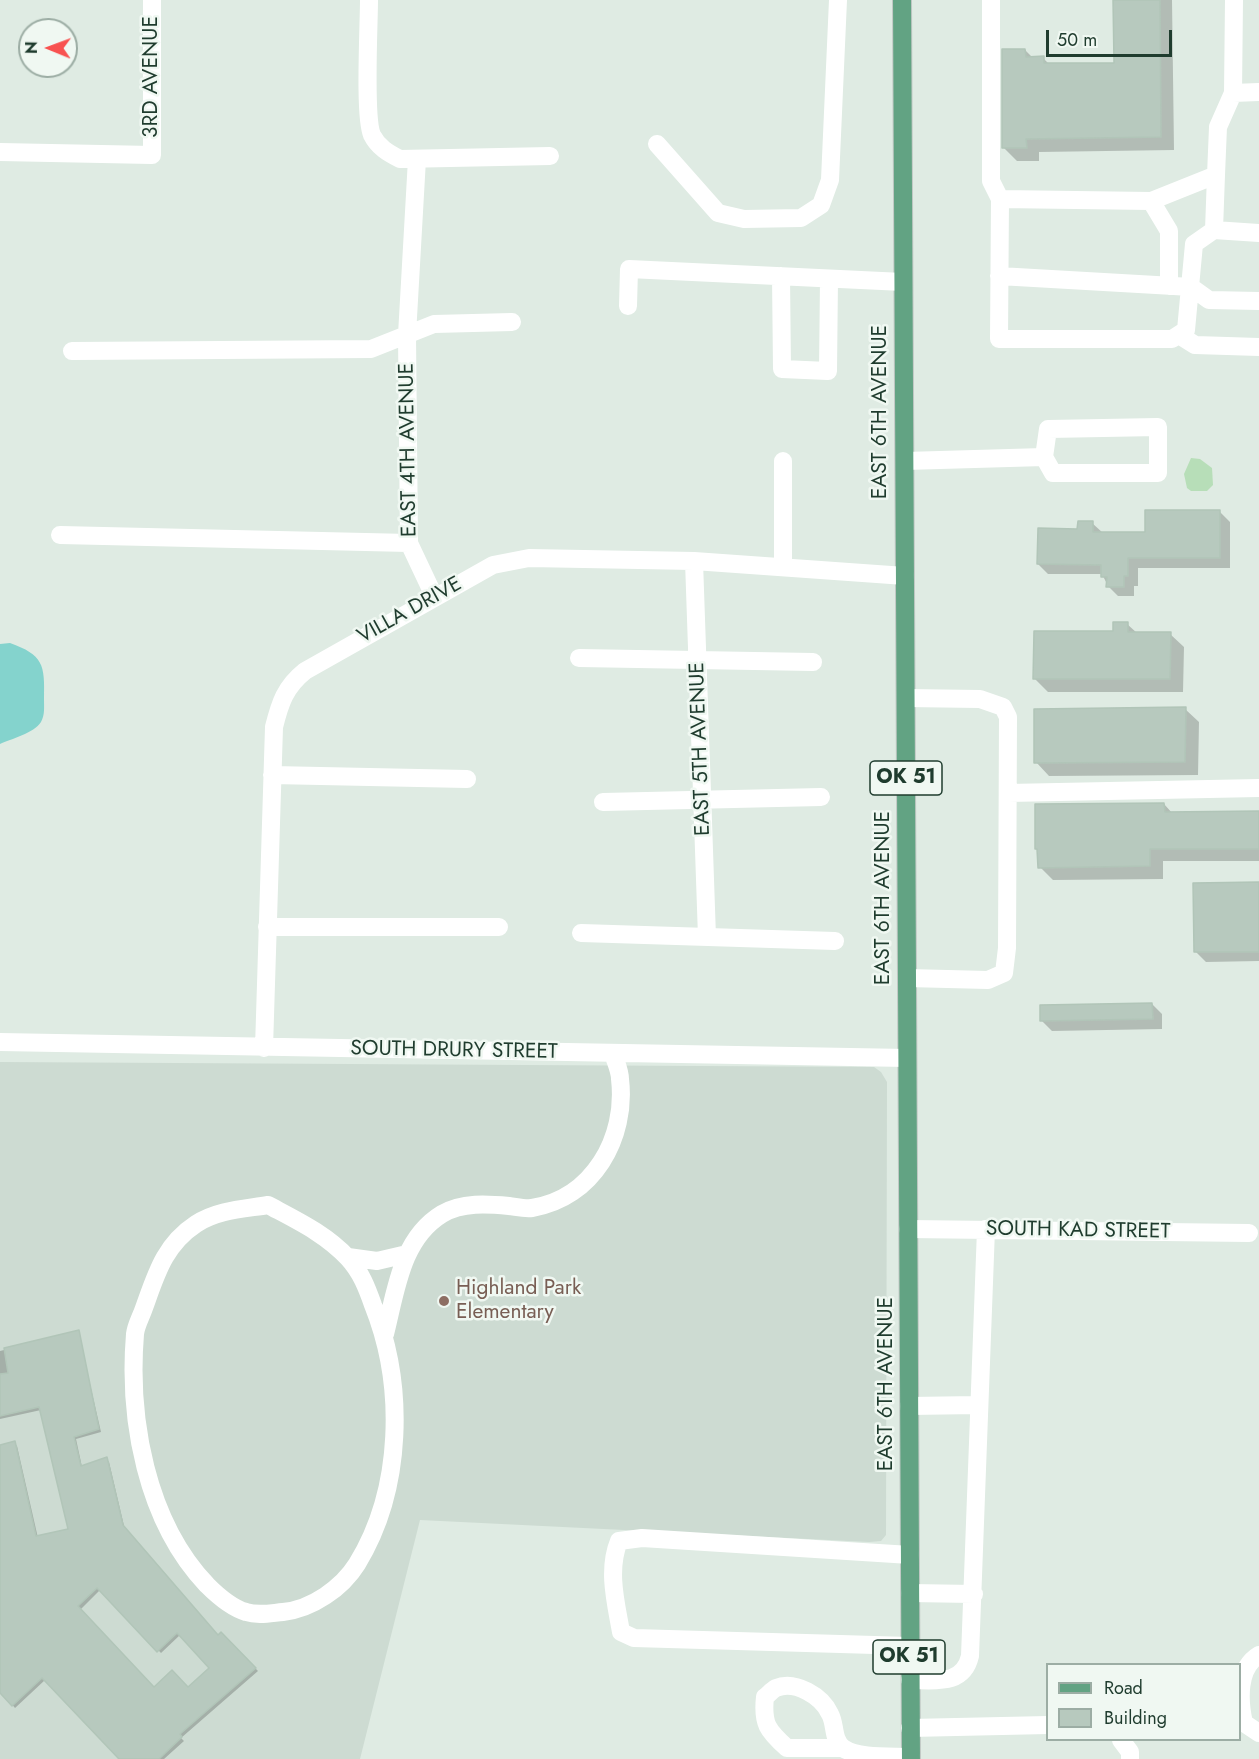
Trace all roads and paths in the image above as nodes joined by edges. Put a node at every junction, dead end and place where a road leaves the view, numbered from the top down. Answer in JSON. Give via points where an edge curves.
{"nodes":[{"id":1,"x":152,"y":0,"type":"edge"},
{"id":2,"x":369,"y":0,"type":"edge"},
{"id":3,"x":838,"y":0,"type":"edge"},
{"id":4,"x":902,"y":0,"type":"edge"},
{"id":5,"x":992,"y":0,"type":"edge"},
{"id":6,"x":1234,"y":0,"type":"edge"},
{"id":7,"x":1259,"y":92,"type":"edge"},
{"id":8,"x":1233,"y":93,"type":"junction"},
{"id":9,"x":657,"y":144,"type":"dead end"},
{"id":10,"x":0,"y":152,"type":"edge"},
{"id":11,"x":550,"y":156,"type":"dead end"},
{"id":12,"x":417,"y":159,"type":"junction"},
{"id":13,"x":1216,"y":175,"type":"junction"},
{"id":14,"x":999,"y":200,"type":"junction"},
{"id":15,"x":1151,"y":201,"type":"junction"},
{"id":16,"x":1214,"y":230,"type":"junction"},
{"id":17,"x":1259,"y":233,"type":"edge"},
{"id":18,"x":781,"y":276,"type":"junction"},
{"id":19,"x":999,"y":276,"type":"junction"},
{"id":20,"x":829,"y":279,"type":"junction"},
{"id":21,"x":903,"y":282,"type":"junction"},
{"id":22,"x":1169,"y":286,"type":"junction"},
{"id":23,"x":1191,"y":287,"type":"junction"},
{"id":24,"x":1259,"y":301,"type":"edge"},
{"id":25,"x":627,"y":306,"type":"dead end"},
{"id":26,"x":512,"y":322,"type":"dead end"},
{"id":27,"x":1179,"y":334,"type":"junction"},
{"id":28,"x":407,"y":335,"type":"junction"},
{"id":29,"x":1259,"y":347,"type":"edge"},
{"id":30,"x":72,"y":351,"type":"dead end"},
{"id":31,"x":1044,"y":457,"type":"junction"},
{"id":32,"x":783,"y":461,"type":"dead end"},
{"id":33,"x":904,"y":461,"type":"junction"},
{"id":34,"x":60,"y":535,"type":"dead end"},
{"id":35,"x":409,"y":543,"type":"junction"},
{"id":36,"x":694,"y":561,"type":"junction"},
{"id":37,"x":783,"y":567,"type":"junction"},
{"id":38,"x":905,"y":576,"type":"junction"},
{"id":39,"x":434,"y":596,"type":"junction"},
{"id":40,"x":579,"y":658,"type":"dead end"},
{"id":41,"x":698,"y":660,"type":"junction"},
{"id":42,"x":813,"y":662,"type":"dead end"},
{"id":43,"x":906,"y":698,"type":"junction"},
{"id":44,"x":272,"y":775,"type":"junction"},
{"id":45,"x":467,"y":778,"type":"dead end"},
{"id":46,"x":1259,"y":789,"type":"edge"},
{"id":47,"x":1008,"y":793,"type":"junction"},
{"id":48,"x":821,"y":797,"type":"dead end"},
{"id":49,"x":702,"y":800,"type":"junction"},
{"id":50,"x":603,"y":802,"type":"dead end"},
{"id":51,"x":267,"y":927,"type":"junction"},
{"id":52,"x":499,"y":927,"type":"dead end"},
{"id":53,"x":581,"y":933,"type":"dead end"},
{"id":54,"x":707,"y":937,"type":"junction"},
{"id":55,"x":835,"y":941,"type":"dead end"},
{"id":56,"x":907,"y":978,"type":"junction"},
{"id":57,"x":0,"y":1042,"type":"edge"},
{"id":58,"x":264,"y":1048,"type":"junction"},
{"id":59,"x":612,"y":1053,"type":"junction"},
{"id":60,"x":907,"y":1058,"type":"junction"},
{"id":61,"x":908,"y":1229,"type":"junction"},
{"id":62,"x":986,"y":1229,"type":"junction"},
{"id":63,"x":1249,"y":1233,"type":"dead end"},
{"id":64,"x":406,"y":1254,"type":"junction"},
{"id":65,"x":348,"y":1257,"type":"junction"},
{"id":66,"x":385,"y":1334,"type":"junction"},
{"id":67,"x":978,"y":1405,"type":"junction"},
{"id":68,"x":909,"y":1406,"type":"junction"},
{"id":69,"x":910,"y":1555,"type":"junction"},
{"id":70,"x":910,"y":1593,"type":"junction"},
{"id":71,"x":974,"y":1594,"type":"junction"},
{"id":72,"x":909,"y":1646,"type":"junction"},
{"id":73,"x":1259,"y":1655,"type":"edge"},
{"id":74,"x":910,"y":1680,"type":"junction"},
{"id":75,"x":1241,"y":1697,"type":"edge"},
{"id":76,"x":1241,"y":1709,"type":"edge"},
{"id":77,"x":1046,"y":1725,"type":"edge"},
{"id":78,"x":910,"y":1728,"type":"junction"},
{"id":79,"x":1259,"y":1733,"type":"edge"},
{"id":80,"x":1122,"y":1741,"type":"edge"},
{"id":81,"x":842,"y":1748,"type":"junction"},
{"id":82,"x":911,"y":1758,"type":"edge"},
{"id":83,"x":1130,"y":1759,"type":"edge"}],
"edges":[{"from":1,"to":10,"type":"street","name":"3RD AVENUE","via":[[152,155]]},
{"from":2,"to":12,"type":"street","via":[[371,134],[382,149],[399,159]]},
{"from":3,"to":9,"type":"street","via":[[830,180],[821,205],[801,218],[744,219],[718,213]]},
{"from":4,"to":21,"type":"main road","name":"EAST 6TH AVENUE","number":"OK 51"},
{"from":5,"to":14,"type":"street","via":[[991,181]]},
{"from":6,"to":8,"type":"street"},
{"from":7,"to":8,"type":"street"},
{"from":8,"to":13,"type":"street","via":[[1218,127]]},
{"from":11,"to":12,"type":"street"},
{"from":12,"to":28,"type":"street","name":"EAST 4TH AVENUE"},
{"from":13,"to":15,"type":"street"},
{"from":13,"to":16,"type":"street"},
{"from":14,"to":15,"type":"street"},
{"from":14,"to":19,"type":"street"},
{"from":15,"to":22,"type":"street","via":[[1169,231]]},
{"from":16,"to":17,"type":"street"},
{"from":16,"to":23,"type":"street","via":[[1194,244]]},
{"from":18,"to":20,"type":"street"},
{"from":18,"to":20,"type":"street","via":[[782,369],[828,371]]},
{"from":18,"to":25,"type":"street","via":[[629,269]]},
{"from":19,"to":22,"type":"street"},
{"from":19,"to":27,"type":"street","via":[[999,339],[1172,339]]},
{"from":20,"to":21,"type":"street"},
{"from":21,"to":33,"type":"main road","name":"EAST 6TH AVENUE","number":"OK 51"},
{"from":22,"to":23,"type":"street"},
{"from":23,"to":24,"type":"street","via":[[1209,300]]},
{"from":23,"to":27,"type":"street","via":[[1186,330]]},
{"from":26,"to":28,"type":"street","via":[[434,324]]},
{"from":27,"to":29,"type":"street","via":[[1195,345]]},
{"from":28,"to":30,"type":"street","via":[[371,349]]},
{"from":28,"to":35,"type":"street","name":"EAST 4TH AVENUE"},
{"from":31,"to":31,"type":"street","via":[[1053,473],[1158,473],[1158,427],[1048,429]]},
{"from":31,"to":33,"type":"street"},
{"from":32,"to":37,"type":"street"},
{"from":33,"to":38,"type":"main road","name":"EAST 6TH AVENUE","number":"OK 51"},
{"from":34,"to":35,"type":"street"},
{"from":35,"to":39,"type":"street","name":"EAST 4TH AVENUE"},
{"from":36,"to":37,"type":"street","name":"VILLA DRIVE"},
{"from":36,"to":39,"type":"street","name":"VILLA DRIVE","via":[[529,558],[493,565]]},
{"from":36,"to":41,"type":"street","name":"EAST 5TH AVENUE"},
{"from":37,"to":38,"type":"street","name":"VILLA DRIVE"},
{"from":38,"to":43,"type":"main road","name":"EAST 6TH AVENUE","number":"OK 51"},
{"from":39,"to":44,"type":"street","name":"VILLA DRIVE","via":[[291,682],[281,699],[274,727]]},
{"from":40,"to":41,"type":"street"},
{"from":41,"to":42,"type":"street"},
{"from":41,"to":49,"type":"street","name":"EAST 5TH AVENUE"},
{"from":43,"to":47,"type":"street","via":[[980,699],[1003,706],[1008,717]]},
{"from":43,"to":56,"type":"main road","name":"EAST 6TH AVENUE","number":"OK 51"},
{"from":44,"to":45,"type":"street"},
{"from":44,"to":51,"type":"street","name":"VILLA DRIVE"},
{"from":46,"to":47,"type":"street"},
{"from":47,"to":56,"type":"street","via":[[1008,948],[1004,973],[988,980]]},
{"from":48,"to":49,"type":"street"},
{"from":49,"to":50,"type":"street"},
{"from":49,"to":54,"type":"street","name":"EAST 5TH AVENUE"},
{"from":51,"to":52,"type":"street"},
{"from":51,"to":58,"type":"street","name":"VILLA DRIVE"},
{"from":53,"to":54,"type":"street"},
{"from":54,"to":55,"type":"street"},
{"from":56,"to":60,"type":"main road","name":"EAST 6TH AVENUE","number":"OK 51"},
{"from":57,"to":58,"type":"street","name":"SOUTH DRURY STREET"},
{"from":58,"to":59,"type":"street","name":"SOUTH DRURY STREET"},
{"from":59,"to":60,"type":"street","name":"SOUTH DRURY STREET"},
{"from":59,"to":64,"type":"street","via":[[621,1078],[619,1110],[612,1145],[597,1172],[572,1194],[552,1203],[530,1209],[464,1206],[443,1214],[422,1230]]},
{"from":60,"to":61,"type":"main road","name":"EAST 6TH AVENUE","number":"OK 51"},
{"from":61,"to":62,"type":"street","name":"SOUTH KAD STREET"},
{"from":61,"to":68,"type":"main road","name":"EAST 6TH AVENUE","number":"OK 51"},
{"from":62,"to":63,"type":"street","name":"SOUTH KAD STREET"},
{"from":62,"to":67,"type":"street"},
{"from":64,"to":65,"type":"street","via":[[377,1261]]},
{"from":64,"to":66,"type":"street"},
{"from":65,"to":66,"type":"street","via":[[362,1277]]},
{"from":65,"to":66,"type":"street","via":[[318,1232],[268,1205],[218,1213],[196,1224],[167,1249],[135,1330],[134,1395],[144,1460],[159,1507],[181,1554],[202,1580],[245,1612],[297,1611],[330,1593],[355,1567],[369,1541],[391,1471],[392,1376]]},
{"from":67,"to":68,"type":"street"},
{"from":67,"to":71,"type":"street"},
{"from":68,"to":69,"type":"main road","name":"EAST 6TH AVENUE","number":"OK 51"},
{"from":69,"to":70,"type":"main road","name":"EAST 6TH AVENUE","number":"OK 51"},
{"from":69,"to":72,"type":"street","via":[[642,1538],[620,1541],[615,1552],[613,1587],[621,1632],[634,1638]]},
{"from":70,"to":71,"type":"street"},
{"from":70,"to":72,"type":"main road","name":"EAST 6TH AVENUE","number":"OK 51"},
{"from":71,"to":74,"type":"street","via":[[968,1668],[952,1679]]},
{"from":72,"to":74,"type":"main road","name":"EAST 6TH AVENUE","number":"OK 51"},
{"from":73,"to":75,"type":"street","via":[[1249,1661]]},
{"from":74,"to":78,"type":"main road","name":"EAST 6TH AVENUE","number":"OK 51"},
{"from":76,"to":79,"type":"street","via":[[1244,1723]]},
{"from":77,"to":78,"type":"street"},
{"from":78,"to":82,"type":"main road","name":"EAST 6TH AVENUE","number":"OK 51"},
{"from":80,"to":83,"type":"street"},
{"from":81,"to":81,"type":"street","via":[[830,1714],[813,1694],[794,1687],[776,1688],[765,1697],[763,1712],[768,1731],[787,1748]]},
{"from":81,"to":82,"type":"street","via":[[856,1754]]}]}
